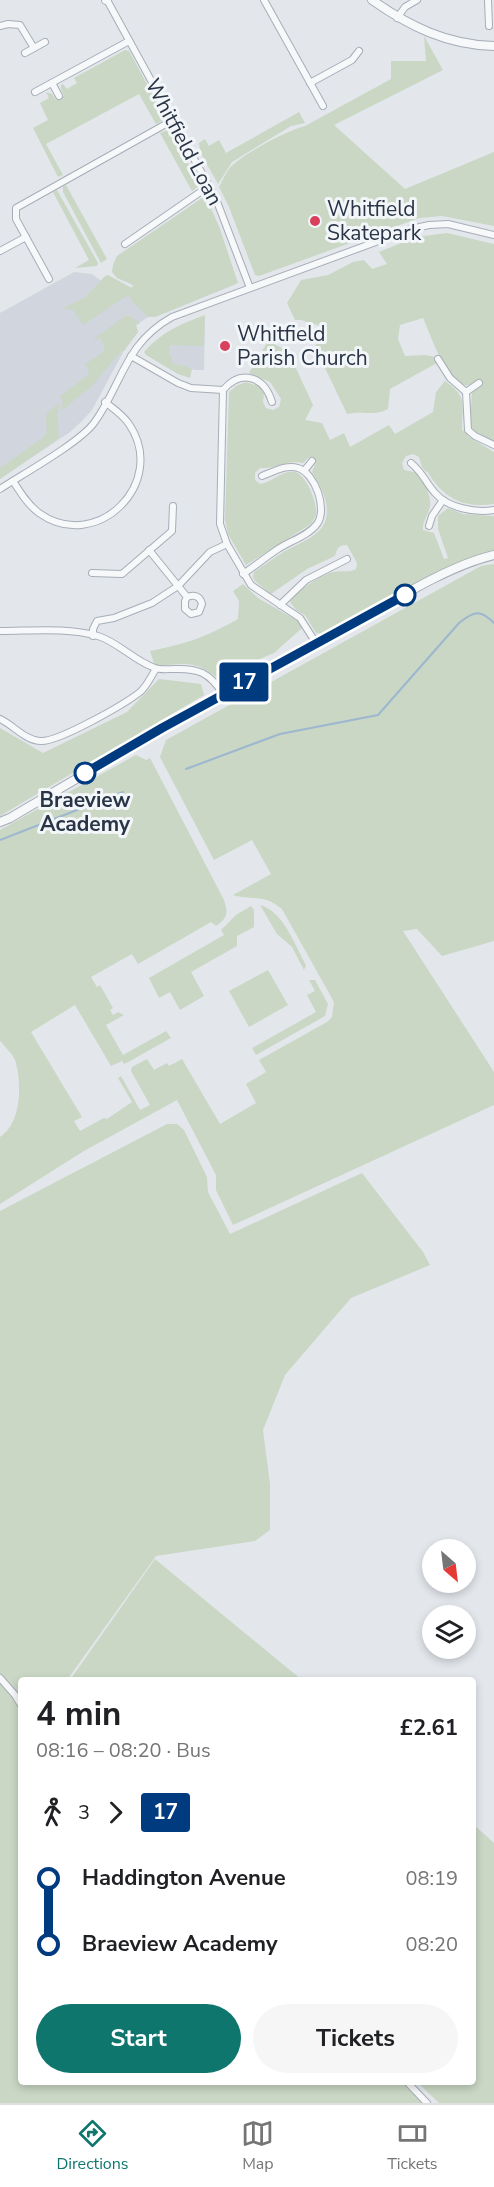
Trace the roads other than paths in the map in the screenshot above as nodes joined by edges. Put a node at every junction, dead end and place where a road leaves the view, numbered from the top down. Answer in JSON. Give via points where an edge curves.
{"nodes":[{"id":1,"x":107,"y":0,"type":"edge"},
{"id":2,"x":264,"y":0,"type":"edge"},
{"id":3,"x":372,"y":0,"type":"edge"},
{"id":4,"x":417,"y":0,"type":"edge"},
{"id":5,"x":488,"y":0,"type":"edge"},
{"id":6,"x":397,"y":18,"type":"junction"},
{"id":7,"x":0,"y":26,"type":"edge"},
{"id":8,"x":489,"y":26,"type":"dead end"},
{"id":9,"x":129,"y":41,"type":"junction"},
{"id":10,"x":45,"y":42,"type":"dead end"},
{"id":11,"x":494,"y":46,"type":"edge"},
{"id":12,"x":34,"y":48,"type":"junction"},
{"id":13,"x":358,"y":51,"type":"dead end"},
{"id":14,"x":25,"y":53,"type":"dead end"},
{"id":15,"x":52,"y":83,"type":"junction"},
{"id":16,"x":310,"y":83,"type":"junction"},
{"id":17,"x":36,"y":92,"type":"dead end"},
{"id":18,"x":58,"y":96,"type":"dead end"},
{"id":19,"x":323,"y":106,"type":"dead end"},
{"id":20,"x":173,"y":120,"type":"junction"},
{"id":21,"x":209,"y":186,"type":"junction"},
{"id":22,"x":494,"y":234,"type":"edge"},
{"id":23,"x":26,"y":237,"type":"junction"},
{"id":24,"x":125,"y":244,"type":"dead end"},
{"id":25,"x":0,"y":251,"type":"edge"},
{"id":26,"x":49,"y":279,"type":"dead end"},
{"id":27,"x":250,"y":288,"type":"junction"},
{"id":28,"x":130,"y":356,"type":"junction"},
{"id":29,"x":438,"y":359,"type":"dead end"},
{"id":30,"x":480,"y":383,"type":"dead end"},
{"id":31,"x":223,"y":390,"type":"junction"},
{"id":32,"x":466,"y":392,"type":"junction"},
{"id":33,"x":105,"y":402,"type":"junction"},
{"id":34,"x":272,"y":402,"type":"dead end"},
{"id":35,"x":494,"y":446,"type":"edge"},
{"id":36,"x":312,"y":461,"type":"dead end"},
{"id":37,"x":411,"y":463,"type":"dead end"},
{"id":38,"x":304,"y":471,"type":"junction"},
{"id":39,"x":262,"y":476,"type":"dead end"},
{"id":40,"x":13,"y":481,"type":"junction"},
{"id":41,"x":0,"y":489,"type":"edge"},
{"id":42,"x":442,"y":500,"type":"junction"},
{"id":43,"x":173,"y":506,"type":"dead end"},
{"id":44,"x":494,"y":510,"type":"edge"},
{"id":45,"x":429,"y":526,"type":"dead end"},
{"id":46,"x":227,"y":544,"type":"junction"},
{"id":47,"x":149,"y":550,"type":"junction"},
{"id":48,"x":494,"y":555,"type":"edge"},
{"id":49,"x":347,"y":559,"type":"dead end"},
{"id":50,"x":92,"y":573,"type":"dead end"},
{"id":51,"x":243,"y":574,"type":"junction"},
{"id":52,"x":178,"y":586,"type":"junction"},
{"id":53,"x":187,"y":597,"type":"dead end"},
{"id":54,"x":280,"y":605,"type":"junction"},
{"id":55,"x":0,"y":631,"type":"edge"},
{"id":56,"x":93,"y":636,"type":"junction"},
{"id":57,"x":316,"y":643,"type":"junction"},
{"id":58,"x":156,"y":669,"type":"junction"},
{"id":59,"x":223,"y":694,"type":"junction"},
{"id":60,"x":0,"y":719,"type":"edge"},
{"id":61,"x":0,"y":822,"type":"edge"},
{"id":62,"x":0,"y":1678,"type":"edge"},
{"id":63,"x":18,"y":1700,"type":"edge"},
{"id":64,"x":410,"y":2085,"type":"edge"},
{"id":65,"x":428,"y":2103,"type":"edge"}],
"edges":[{"from":1,"to":9,"type":"street","name":"Whitfield Loan"},
{"from":2,"to":16,"type":"street"},
{"from":3,"to":6,"type":"street"},
{"from":4,"to":6,"type":"street"},
{"from":5,"to":8,"type":"street"},
{"from":6,"to":11,"type":"street","via":[[438,37]]},
{"from":7,"to":12,"type":"street","via":[[20,25]]},
{"from":9,"to":15,"type":"street"},
{"from":9,"to":20,"type":"street","name":"Whitfield Loan"},
{"from":10,"to":12,"type":"street"},
{"from":12,"to":14,"type":"street"},
{"from":13,"to":16,"type":"street","via":[[352,60]]},
{"from":15,"to":17,"type":"street"},
{"from":15,"to":18,"type":"street"},
{"from":16,"to":19,"type":"street"},
{"from":20,"to":21,"type":"street","name":"Whitfield Loan"},
{"from":20,"to":23,"type":"street","via":[[21,204],[15,214]]},
{"from":21,"to":24,"type":"street"},
{"from":21,"to":27,"type":"street","name":"Whitfield Loan"},
{"from":22,"to":27,"type":"street","via":[[448,224],[429,225]]},
{"from":23,"to":25,"type":"street"},
{"from":23,"to":26,"type":"street"},
{"from":27,"to":28,"type":"street","via":[[172,317],[144,338]]},
{"from":28,"to":31,"type":"street","via":[[191,388]]},
{"from":28,"to":33,"type":"street"},
{"from":29,"to":32,"type":"street","via":[[450,378]]},
{"from":30,"to":32,"type":"street"},
{"from":31,"to":34,"type":"street","via":[[245,377],[266,386]]},
{"from":31,"to":46,"type":"street","via":[[220,524]]},
{"from":32,"to":35,"type":"street","via":[[468,430]]},
{"from":33,"to":40,"type":"street","via":[[82,434]]},
{"from":33,"to":40,"type":"street","via":[[128,423],[140,456],[132,493],[117,510],[92,522],[65,524],[39,513]]},
{"from":36,"to":38,"type":"street"},
{"from":37,"to":42,"type":"street"},
{"from":38,"to":39,"type":"street","via":[[286,467]]},
{"from":38,"to":51,"type":"street","via":[[321,502],[318,523]]},
{"from":40,"to":41,"type":"street"},
{"from":42,"to":44,"type":"street","via":[[458,507]]},
{"from":42,"to":45,"type":"street"},
{"from":43,"to":47,"type":"street","via":[[172,531]]},
{"from":46,"to":51,"type":"street"},
{"from":46,"to":52,"type":"street","via":[[210,552]]},
{"from":47,"to":50,"type":"street","via":[[122,574]]},
{"from":47,"to":52,"type":"street"},
{"from":48,"to":57,"type":"street","via":[[448,572]]},
{"from":49,"to":54,"type":"street","via":[[306,580]]},
{"from":51,"to":54,"type":"street","via":[[259,592]]},
{"from":52,"to":53,"type":"street"},
{"from":52,"to":56,"type":"street","via":[[153,603],[97,621]]},
{"from":54,"to":57,"type":"street","via":[[300,618]]},
{"from":55,"to":56,"type":"street","via":[[60,631]]},
{"from":56,"to":58,"type":"street"},
{"from":57,"to":59,"type":"street"},
{"from":58,"to":59,"type":"street","via":[[191,668],[214,681]]},
{"from":58,"to":60,"type":"street","via":[[142,690],[123,704],[57,738],[42,742],[28,739]]},
{"from":59,"to":61,"type":"street"},
{"from":62,"to":63,"type":"street"},
{"from":64,"to":65,"type":"street"}]}
